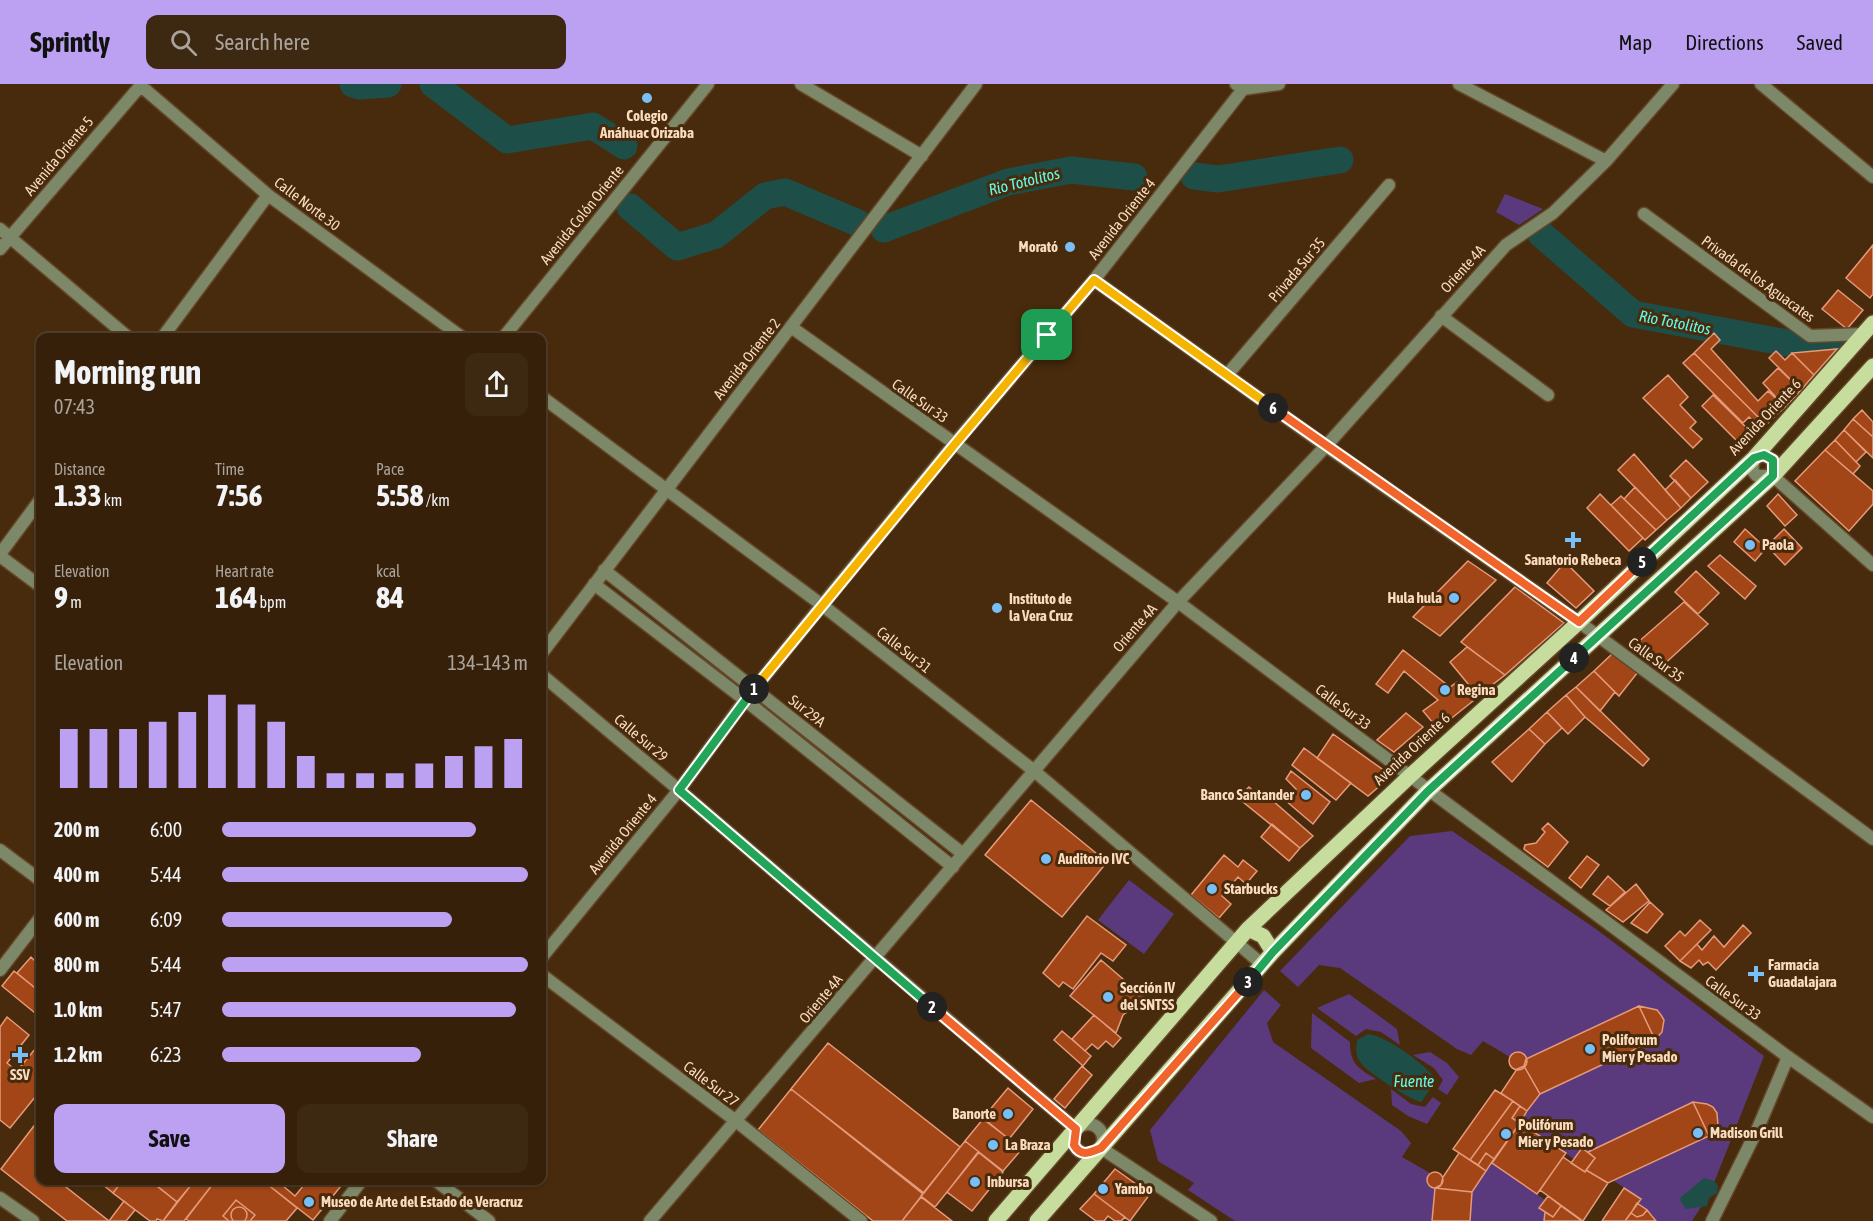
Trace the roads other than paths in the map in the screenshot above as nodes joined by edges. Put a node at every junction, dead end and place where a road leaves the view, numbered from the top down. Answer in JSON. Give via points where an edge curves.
{"nodes":[{"id":1,"x":708,"y":84,"type":"edge"},
{"id":2,"x":801,"y":84,"type":"edge"},
{"id":3,"x":976,"y":84,"type":"edge"},
{"id":4,"x":1279,"y":84,"type":"edge"},
{"id":5,"x":1459,"y":84,"type":"edge"},
{"id":6,"x":1673,"y":84,"type":"edge"},
{"id":7,"x":1761,"y":84,"type":"edge"},
{"id":8,"x":141,"y":85,"type":"edge"},
{"id":9,"x":1242,"y":86,"type":"edge"},
{"id":10,"x":922,"y":156,"type":"junction"},
{"id":11,"x":1606,"y":161,"type":"junction"},
{"id":12,"x":1873,"y":177,"type":"edge"},
{"id":13,"x":1389,"y":185,"type":"dead end"},
{"id":14,"x":268,"y":195,"type":"junction"},
{"id":15,"x":1644,"y":214,"type":"dead end"},
{"id":16,"x":0,"y":229,"type":"edge"},
{"id":17,"x":10,"y":238,"type":"junction"},
{"id":18,"x":0,"y":249,"type":"edge"},
{"id":19,"x":1094,"y":280,"type":"junction"},
{"id":20,"x":1441,"y":316,"type":"junction"},
{"id":21,"x":791,"y":327,"type":"junction"},
{"id":22,"x":1869,"y":329,"type":"edge"},
{"id":23,"x":123,"y":333,"type":"edge"},
{"id":24,"x":166,"y":333,"type":"edge"},
{"id":25,"x":456,"y":333,"type":"edge"},
{"id":26,"x":507,"y":333,"type":"edge"},
{"id":27,"x":1873,"y":366,"type":"edge"},
{"id":28,"x":1227,"y":375,"type":"junction"},
{"id":29,"x":1548,"y":395,"type":"dead end"},
{"id":30,"x":546,"y":399,"type":"edge"},
{"id":31,"x":955,"y":444,"type":"junction"},
{"id":32,"x":1326,"y":446,"type":"junction"},
{"id":33,"x":1754,"y":458,"type":"junction"},
{"id":34,"x":1773,"y":476,"type":"junction"},
{"id":35,"x":665,"y":489,"type":"junction"},
{"id":36,"x":36,"y":506,"type":"edge"},
{"id":37,"x":0,"y":555,"type":"edge"},
{"id":38,"x":1873,"y":565,"type":"edge"},
{"id":39,"x":604,"y":570,"type":"junction"},
{"id":40,"x":36,"y":583,"type":"edge"},
{"id":41,"x":594,"y":584,"type":"junction"},
{"id":42,"x":1178,"y":602,"type":"junction"},
{"id":43,"x":822,"y":605,"type":"junction"},
{"id":44,"x":1579,"y":622,"type":"junction"},
{"id":45,"x":1598,"y":636,"type":"junction"},
{"id":46,"x":546,"y":648,"type":"edge"},
{"id":47,"x":546,"y":678,"type":"edge"},
{"id":48,"x":754,"y":688,"type":"junction"},
{"id":49,"x":745,"y":700,"type":"junction"},
{"id":50,"x":1033,"y":770,"type":"junction"},
{"id":51,"x":1410,"y":776,"type":"junction"},
{"id":52,"x":679,"y":790,"type":"junction"},
{"id":53,"x":1428,"y":791,"type":"junction"},
{"id":54,"x":1873,"y":839,"type":"edge"},
{"id":55,"x":0,"y":850,"type":"edge"},
{"id":56,"x":963,"y":854,"type":"junction"},
{"id":57,"x":953,"y":867,"type":"junction"},
{"id":58,"x":36,"y":877,"type":"edge"},
{"id":59,"x":36,"y":923,"type":"edge"},
{"id":60,"x":1248,"y":929,"type":"junction"},
{"id":61,"x":1236,"y":942,"type":"junction"},
{"id":62,"x":546,"y":952,"type":"edge"},
{"id":63,"x":1273,"y":952,"type":"junction"},
{"id":64,"x":875,"y":958,"type":"junction"},
{"id":65,"x":1263,"y":965,"type":"junction"},
{"id":66,"x":0,"y":970,"type":"edge"},
{"id":67,"x":546,"y":978,"type":"edge"},
{"id":68,"x":1788,"y":1057,"type":"junction"},
{"id":69,"x":1873,"y":1118,"type":"edge"},
{"id":70,"x":736,"y":1121,"type":"junction"},
{"id":71,"x":1076,"y":1129,"type":"junction"},
{"id":72,"x":1101,"y":1148,"type":"junction"},
{"id":73,"x":358,"y":1185,"type":"edge"},
{"id":74,"x":442,"y":1185,"type":"edge"},
{"id":75,"x":0,"y":1198,"type":"edge"},
{"id":76,"x":33,"y":1221,"type":"edge"},
{"id":77,"x":330,"y":1221,"type":"edge"},
{"id":78,"x":489,"y":1221,"type":"edge"},
{"id":79,"x":650,"y":1221,"type":"edge"},
{"id":80,"x":861,"y":1221,"type":"edge"},
{"id":81,"x":996,"y":1221,"type":"edge"},
{"id":82,"x":1037,"y":1221,"type":"edge"},
{"id":83,"x":1211,"y":1221,"type":"edge"},
{"id":84,"x":1712,"y":1221,"type":"edge"}],
"edges":[{"from":1,"to":26,"type":"street","name":"Avenida Colón Oriente"},
{"from":2,"to":10,"type":"street"},
{"from":3,"to":10,"type":"street","name":"Avenida Oriente 2"},
{"from":4,"to":9,"type":"street"},
{"from":5,"to":11,"type":"street"},
{"from":6,"to":11,"type":"street","name":"Oriente 4A"},
{"from":7,"to":12,"type":"street"},
{"from":8,"to":14,"type":"street","name":"Calle Norte 30"},
{"from":8,"to":17,"type":"street","name":"Avenida Oriente 5"},
{"from":9,"to":19,"type":"street","name":"Avenida Oriente 4"},
{"from":10,"to":21,"type":"street","name":"Avenida Oriente 2"},
{"from":11,"to":20,"type":"street","name":"Oriente 4A","via":[[1553,213],[1506,244]]},
{"from":13,"to":28,"type":"street","name":"Privada Sur 35"},
{"from":14,"to":24,"type":"street"},
{"from":14,"to":25,"type":"street","name":"Calle Norte 30"},
{"from":15,"to":22,"type":"street","name":"Privada de los Aguacates","via":[[1810,336]]},
{"from":16,"to":17,"type":"street"},
{"from":17,"to":18,"type":"street","name":"Avenida Oriente 5"},
{"from":17,"to":23,"type":"street"},
{"from":19,"to":28,"type":"street","name":"Calle Sur 35"},
{"from":19,"to":31,"type":"street","name":"Avenida Oriente 4"},
{"from":20,"to":29,"type":"street"},
{"from":20,"to":32,"type":"street","name":"Oriente 4A"},
{"from":21,"to":31,"type":"street","name":"Calle Sur 33"},
{"from":21,"to":35,"type":"street","name":"Avenida Oriente 2"},
{"from":22,"to":33,"type":"main road","name":"Avenida Oriente 6"},
{"from":27,"to":34,"type":"main road"},
{"from":28,"to":32,"type":"street","name":"Calle Sur 35"},
{"from":30,"to":35,"type":"street","name":"Calle Sur 31"},
{"from":31,"to":42,"type":"street","name":"Calle Sur 33"},
{"from":31,"to":43,"type":"street","name":"Avenida Oriente 4"},
{"from":32,"to":42,"type":"street","name":"Oriente 4A"},
{"from":32,"to":44,"type":"street","name":"Calle Sur 35"},
{"from":33,"to":34,"type":"street","via":[[1771,458]]},
{"from":33,"to":44,"type":"main road","name":"Avenida Oriente 6"},
{"from":34,"to":38,"type":"street"},
{"from":34,"to":45,"type":"main road"},
{"from":35,"to":39,"type":"street","name":"Avenida Oriente 2"},
{"from":35,"to":43,"type":"street","name":"Calle Sur 31"},
{"from":36,"to":37,"type":"street"},
{"from":37,"to":40,"type":"street"},
{"from":39,"to":41,"type":"street","name":"Avenida Oriente 2"},
{"from":39,"to":48,"type":"street","name":"Sur 29A"},
{"from":41,"to":46,"type":"street","name":"Avenida Oriente 2"},
{"from":41,"to":49,"type":"street","name":"Sur 29A"},
{"from":42,"to":50,"type":"street","name":"Oriente 4A"},
{"from":42,"to":51,"type":"street","name":"Calle Sur 33"},
{"from":43,"to":48,"type":"street","name":"Avenida Oriente 4"},
{"from":43,"to":50,"type":"street","name":"Calle Sur 31"},
{"from":44,"to":45,"type":"street","name":"Calle Sur 35"},
{"from":44,"to":51,"type":"main road","name":"Avenida Oriente 6"},
{"from":45,"to":53,"type":"main road"},
{"from":45,"to":54,"type":"street","name":"Calle Sur 35"},
{"from":47,"to":52,"type":"street","name":"Calle Sur 29"},
{"from":48,"to":49,"type":"street","name":"Avenida Oriente 4"},
{"from":48,"to":56,"type":"street","name":"Sur 29A"},
{"from":49,"to":52,"type":"street","name":"Avenida Oriente 4"},
{"from":49,"to":57,"type":"street","name":"Sur 29A"},
{"from":50,"to":56,"type":"street","name":"Oriente 4A"},
{"from":50,"to":61,"type":"street","name":"Calle Sur 31"},
{"from":51,"to":53,"type":"street","name":"Calle Sur 33"},
{"from":51,"to":60,"type":"main road","name":"Avenida Oriente 6"},
{"from":52,"to":62,"type":"street","name":"Avenida Oriente 4"},
{"from":52,"to":64,"type":"street","name":"Calle Sur 29"},
{"from":53,"to":63,"type":"main road"},
{"from":53,"to":68,"type":"street","name":"Calle Sur 33"},
{"from":55,"to":58,"type":"street"},
{"from":56,"to":57,"type":"street","name":"Oriente 4A"},
{"from":57,"to":64,"type":"street","name":"Oriente 4A"},
{"from":59,"to":66,"type":"street"},
{"from":60,"to":61,"type":"main road","name":"Avenida Oriente 6"},
{"from":60,"to":63,"type":"main road","via":[[1263,936]]},
{"from":61,"to":65,"type":"street","name":"Calle Sur 31"},
{"from":61,"to":71,"type":"main road","name":"Avenida Oriente 6"},
{"from":63,"to":65,"type":"main road"},
{"from":64,"to":70,"type":"street","name":"Oriente 4A"},
{"from":64,"to":71,"type":"street","name":"Calle Sur 29"},
{"from":65,"to":72,"type":"main road"},
{"from":67,"to":70,"type":"street","name":"Calle Sur 27"},
{"from":68,"to":69,"type":"street","name":"Calle Sur 33"},
{"from":68,"to":84,"type":"street"},
{"from":70,"to":79,"type":"street","name":"Oriente 4A"},
{"from":70,"to":80,"type":"street","name":"Calle Sur 27"},
{"from":71,"to":72,"type":"street","via":[[1089,1124],[1098,1127],[1103,1133]]},
{"from":71,"to":72,"type":"street","via":[[1074,1145],[1081,1153]]},
{"from":71,"to":81,"type":"main road","name":"Avenida Oriente 6"},
{"from":72,"to":82,"type":"main road"},
{"from":72,"to":83,"type":"street"},
{"from":73,"to":77,"type":"street"},
{"from":74,"to":78,"type":"street"},
{"from":75,"to":76,"type":"street"}]}
